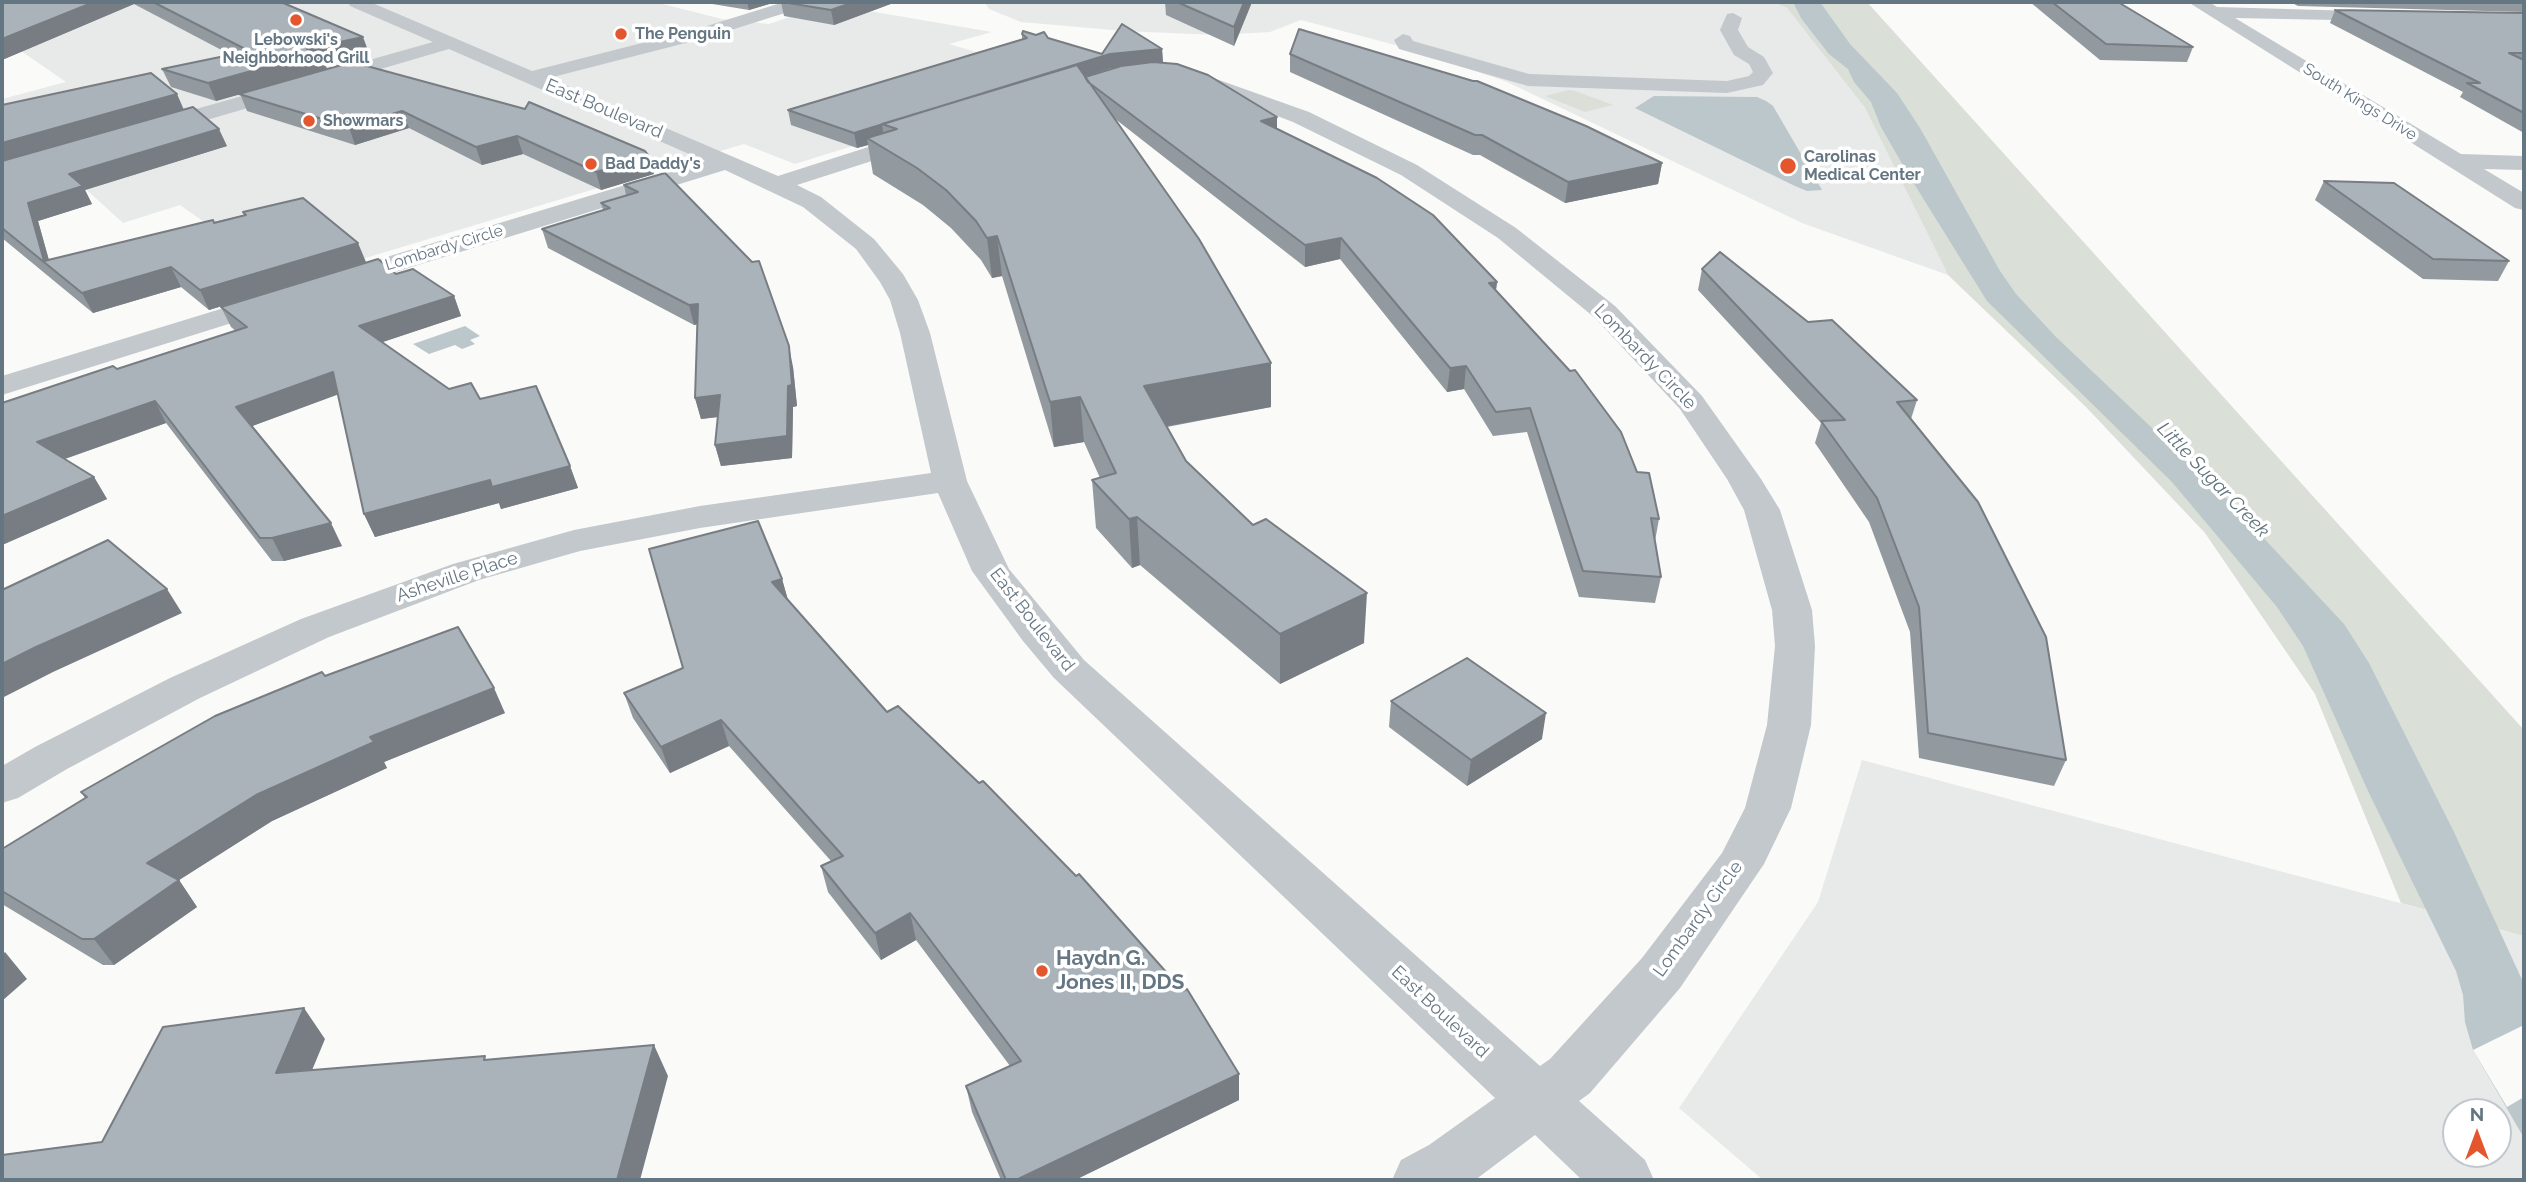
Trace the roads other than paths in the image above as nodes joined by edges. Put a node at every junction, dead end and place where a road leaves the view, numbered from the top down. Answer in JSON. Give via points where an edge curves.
{"nodes":[{"id":1,"x":356,"y":2,"type":"edge"},
{"id":2,"x":802,"y":2,"type":"edge"},
{"id":3,"x":2205,"y":7,"type":"edge"},
{"id":4,"x":1729,"y":10,"type":"edge"},
{"id":5,"x":2408,"y":16,"type":"edge"},
{"id":6,"x":449,"y":43,"type":"junction"},
{"id":7,"x":1461,"y":59,"type":"dead end"},
{"id":8,"x":1154,"y":71,"type":"edge"},
{"id":9,"x":531,"y":78,"type":"junction"},
{"id":10,"x":952,"y":128,"type":"edge"},
{"id":11,"x":132,"y":134,"type":"edge"},
{"id":12,"x":2456,"y":161,"type":"junction"},
{"id":13,"x":727,"y":162,"type":"junction"},
{"id":14,"x":2524,"y":163,"type":"edge"},
{"id":15,"x":777,"y":184,"type":"junction"},
{"id":16,"x":2524,"y":203,"type":"edge"},
{"id":17,"x":2,"y":386,"type":"edge"},
{"id":18,"x":950,"y":481,"type":"junction"},
{"id":19,"x":2,"y":788,"type":"edge"},
{"id":20,"x":1537,"y":1102,"type":"junction"},
{"id":21,"x":1422,"y":1180,"type":"edge"},
{"id":22,"x":1624,"y":1180,"type":"edge"}],
"edges":[{"from":1,"to":6,"type":"street","name":"East Boulevard"},
{"from":2,"to":9,"type":"street"},
{"from":3,"to":5,"type":"street"},
{"from":3,"to":12,"type":"street","name":"South Kings Drive"},
{"from":4,"to":7,"type":"street","via":[[1729,30],[1741,51],[1757,61],[1763,73],[1745,85],[1528,80]]},
{"from":6,"to":9,"type":"street","name":"East Boulevard"},
{"from":6,"to":11,"type":"street"},
{"from":8,"to":20,"type":"street","name":"Lombardy Circle","via":[[1181,73],[1267,103],[1360,144],[1458,200],[1540,257],[1605,312],[1691,402],[1762,510],[1790,604],[1795,646],[1789,725],[1768,808],[1740,864],[1661,973],[1570,1076]]},
{"from":9,"to":13,"type":"street","name":"East Boulevard"},
{"from":10,"to":15,"type":"street"},
{"from":12,"to":14,"type":"street"},
{"from":12,"to":16,"type":"street","name":"South Kings Drive"},
{"from":13,"to":15,"type":"street","name":"East Boulevard"},
{"from":13,"to":17,"type":"street","name":"Lombardy Circle"},
{"from":15,"to":18,"type":"street","name":"East Boulevard","via":[[849,229],[893,280],[915,333]]},
{"from":18,"to":19,"type":"street","name":"Asheville Place","via":[[688,519],[573,541],[466,572],[327,623],[208,677]]},
{"from":18,"to":20,"type":"street","name":"East Boulevard","via":[[991,571],[1069,669]]},
{"from":20,"to":21,"type":"street","name":"Lombardy Circle"},
{"from":20,"to":22,"type":"street","name":"East Boulevard"}]}
